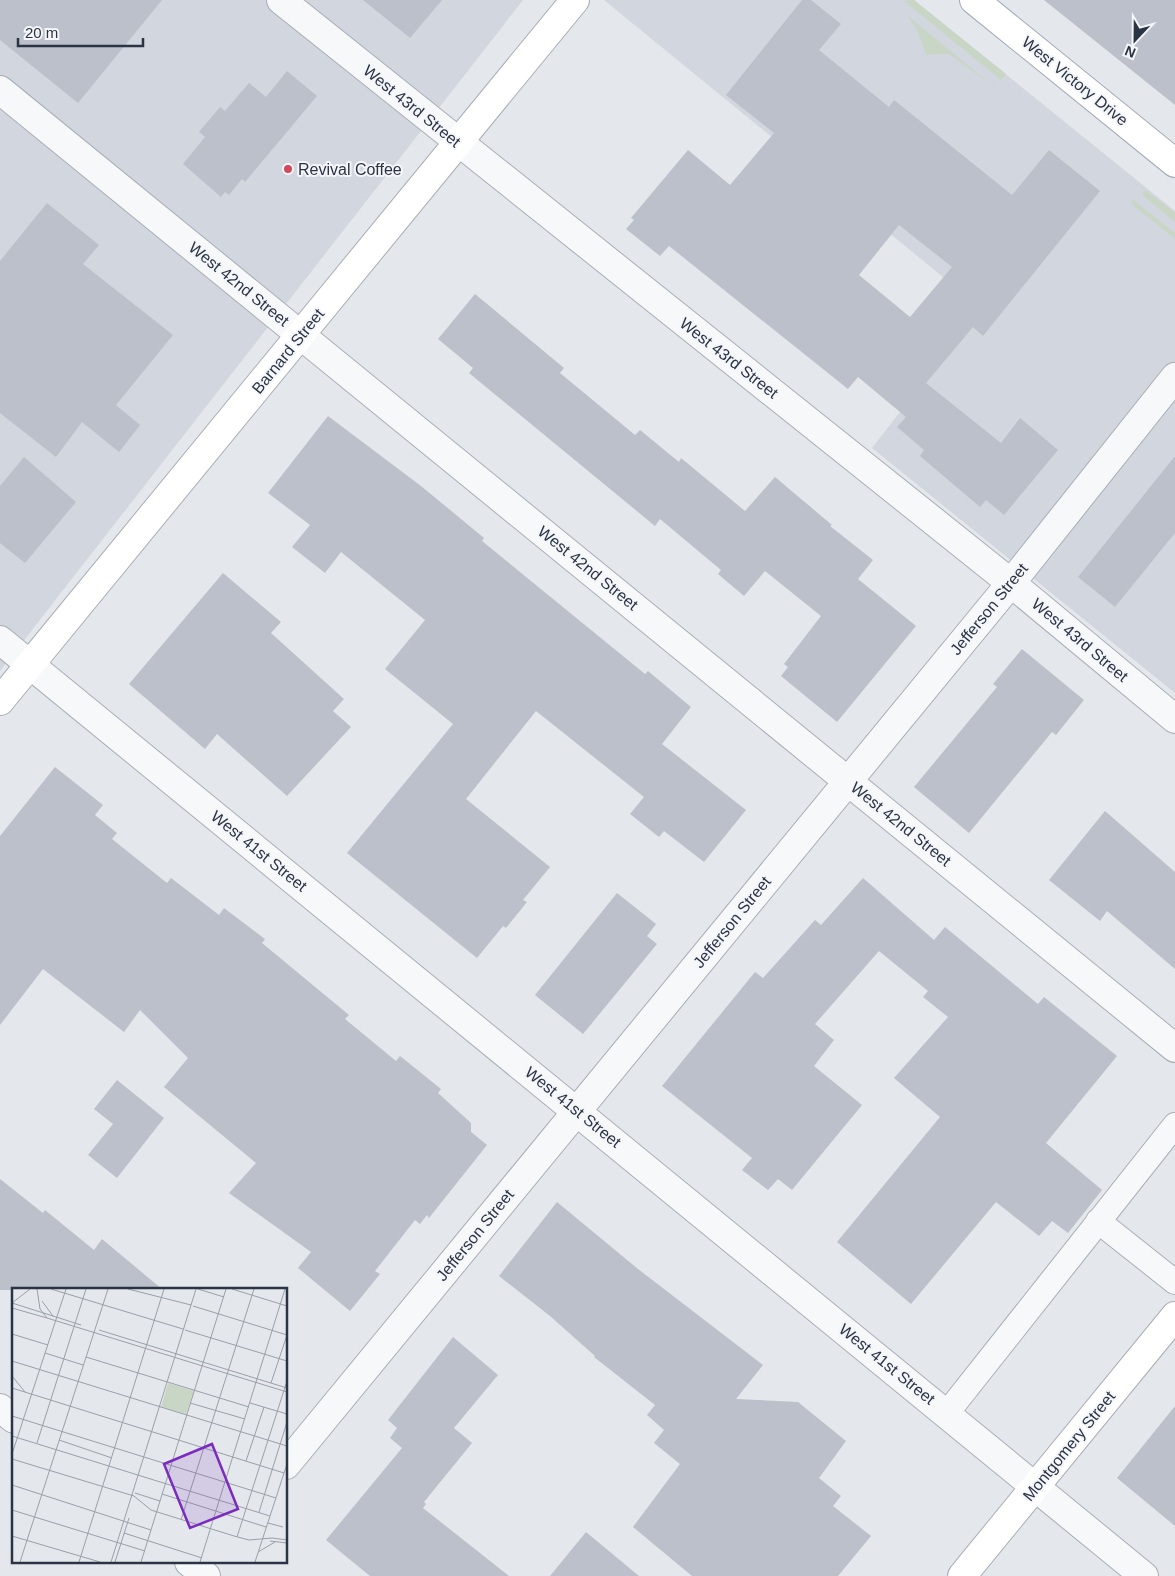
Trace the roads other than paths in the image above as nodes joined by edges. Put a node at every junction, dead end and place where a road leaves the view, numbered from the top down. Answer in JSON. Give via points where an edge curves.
{"nodes":[{"id":1,"x":281,"y":0,"type":"edge"},
{"id":2,"x":575,"y":0,"type":"edge"},
{"id":3,"x":974,"y":0,"type":"edge"},
{"id":4,"x":0,"y":90,"type":"edge"},
{"id":5,"x":458,"y":143,"type":"junction"},
{"id":6,"x":1175,"y":163,"type":"edge"},
{"id":7,"x":301,"y":334,"type":"junction"},
{"id":8,"x":1175,"y":378,"type":"edge"},
{"id":9,"x":1011,"y":582,"type":"junction"},
{"id":10,"x":0,"y":640,"type":"edge"},
{"id":11,"x":30,"y":664,"type":"junction"},
{"id":12,"x":0,"y":701,"type":"edge"},
{"id":13,"x":1175,"y":719,"type":"edge"},
{"id":14,"x":848,"y":781,"type":"junction"},
{"id":15,"x":1175,"y":1048,"type":"edge"},
{"id":16,"x":577,"y":1111,"type":"junction"},
{"id":17,"x":1175,"y":1125,"type":"edge"},
{"id":18,"x":1098,"y":1221,"type":"junction"},
{"id":19,"x":1175,"y":1282,"type":"edge"},
{"id":20,"x":1175,"y":1316,"type":"edge"},
{"id":21,"x":0,"y":1408,"type":"edge"},
{"id":22,"x":947,"y":1413,"type":"junction"},
{"id":23,"x":12,"y":1417,"type":"edge"},
{"id":24,"x":288,"y":1463,"type":"edge"},
{"id":25,"x":1036,"y":1486,"type":"junction"},
{"id":26,"x":962,"y":1576,"type":"edge"},
{"id":27,"x":1144,"y":1576,"type":"edge"}],
"edges":[{"from":1,"to":5,"type":"street","name":"West 43rd Street"},
{"from":2,"to":5,"type":"street","name":"Barnard Street"},
{"from":3,"to":6,"type":"street","name":"West Victory Drive"},
{"from":4,"to":7,"type":"street","name":"West 42nd Street"},
{"from":5,"to":7,"type":"street","name":"Barnard Street"},
{"from":5,"to":9,"type":"street","name":"West 43rd Street"},
{"from":7,"to":11,"type":"street","name":"Barnard Street"},
{"from":7,"to":14,"type":"street","name":"West 42nd Street"},
{"from":8,"to":9,"type":"street","name":"Jefferson Street"},
{"from":9,"to":13,"type":"street","name":"West 43rd Street"},
{"from":9,"to":14,"type":"street","name":"Jefferson Street"},
{"from":10,"to":11,"type":"street","name":"West 41st Street"},
{"from":11,"to":12,"type":"street","name":"Barnard Street"},
{"from":11,"to":16,"type":"street","name":"West 41st Street"},
{"from":14,"to":15,"type":"street","name":"West 42nd Street"},
{"from":14,"to":16,"type":"street","name":"Jefferson Street"},
{"from":16,"to":22,"type":"street","name":"West 41st Street"},
{"from":16,"to":24,"type":"street","name":"Jefferson Street"},
{"from":17,"to":18,"type":"lane"},
{"from":18,"to":19,"type":"lane"},
{"from":18,"to":22,"type":"lane"},
{"from":20,"to":25,"type":"street","name":"Montgomery Street"},
{"from":21,"to":23,"type":"street"},
{"from":22,"to":25,"type":"street","name":"West 41st Street"},
{"from":25,"to":26,"type":"street","name":"Montgomery Street"},
{"from":25,"to":27,"type":"street","name":"West 41st Street"}]}
